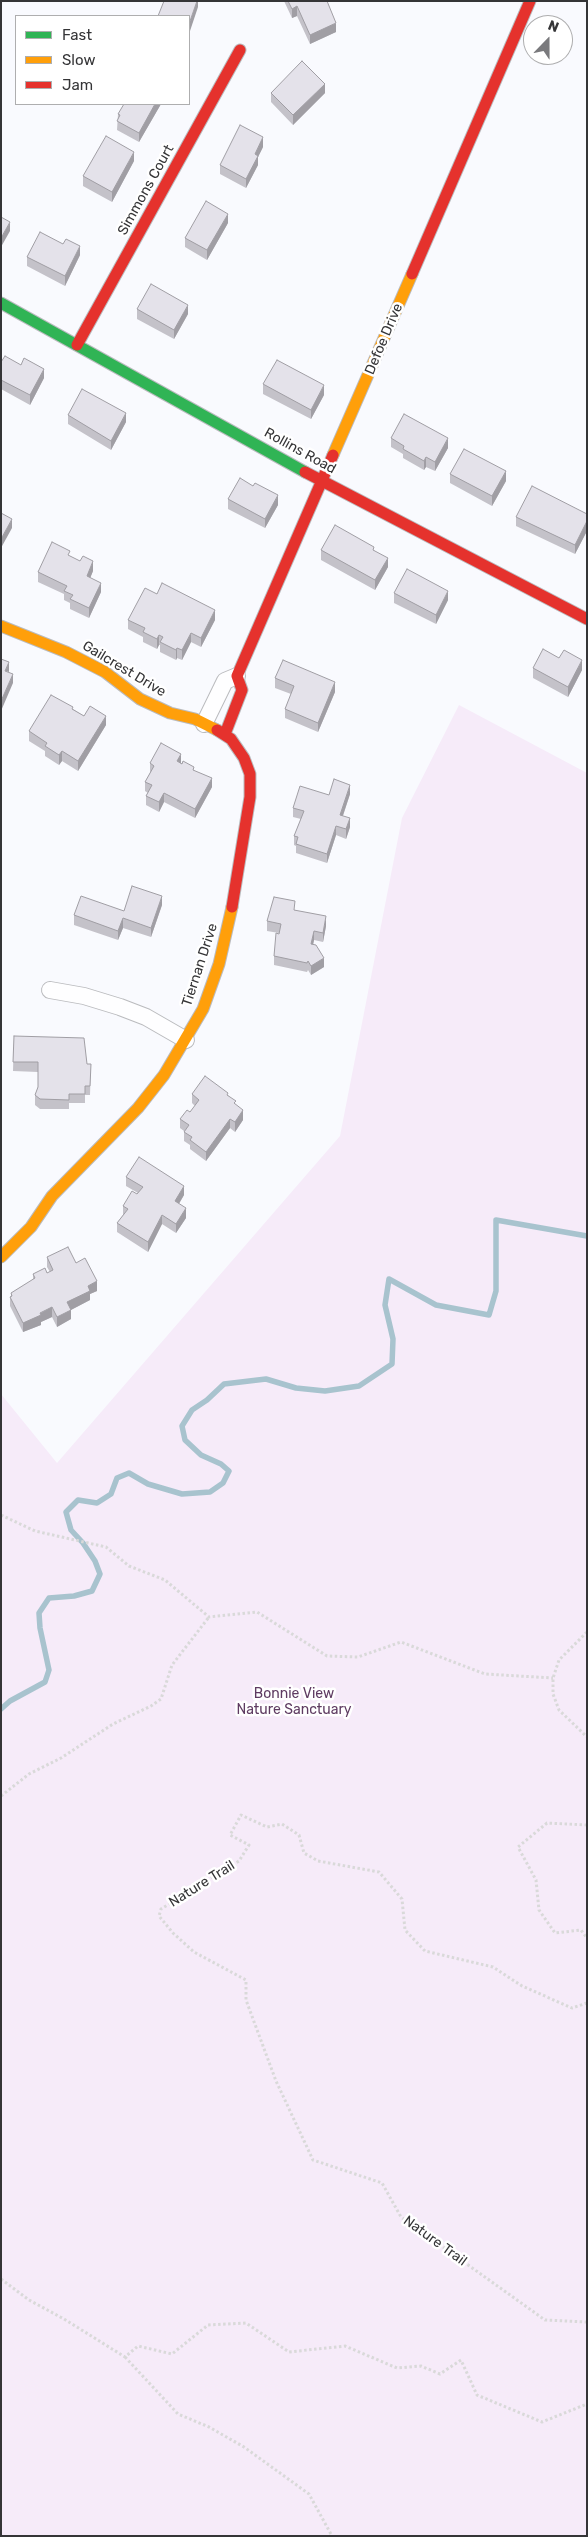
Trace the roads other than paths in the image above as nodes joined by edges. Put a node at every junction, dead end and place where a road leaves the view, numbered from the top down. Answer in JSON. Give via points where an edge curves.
{"nodes":[{"id":1,"x":530,"y":1,"type":"edge"},
{"id":2,"x":240,"y":50,"type":"dead end"},
{"id":3,"x":1,"y":303,"type":"edge"},
{"id":4,"x":77,"y":345,"type":"junction"},
{"id":5,"x":322,"y":480,"type":"junction"},
{"id":6,"x":586,"y":617,"type":"edge"},
{"id":7,"x":1,"y":626,"type":"edge"},
{"id":8,"x":237,"y":676,"type":"junction"},
{"id":9,"x":204,"y":724,"type":"junction"},
{"id":10,"x":225,"y":734,"type":"junction"},
{"id":11,"x":50,"y":990,"type":"dead end"},
{"id":12,"x":186,"y":1040,"type":"junction"},
{"id":13,"x":1,"y":1256,"type":"edge"}],
"edges":[{"from":1,"to":5,"type":"street","name":"Defoe Drive"},
{"from":2,"to":4,"type":"street","name":"Simmons Court"},
{"from":3,"to":4,"type":"street","name":"Rollins Road"},
{"from":4,"to":5,"type":"street","name":"Rollins Road"},
{"from":5,"to":6,"type":"street","name":"Rollins Road"},
{"from":5,"to":8,"type":"street","name":"Defoe Drive"},
{"from":7,"to":9,"type":"street","name":"Gailcrest Drive","via":[[105,672],[140,699]]},
{"from":8,"to":9,"type":"street","name":"Defoe Drive","via":[[225,681]]},
{"from":8,"to":10,"type":"street","name":"Defoe Drive","via":[[242,690]]},
{"from":9,"to":10,"type":"street","name":"Tiernan Drive"},
{"from":10,"to":12,"type":"street","name":"Tiernan Drive","via":[[244,758],[250,774],[250,797],[219,964],[203,1009]]},
{"from":11,"to":12,"type":"street","via":[[120,1006]]},
{"from":12,"to":13,"type":"street","name":"Tiernan Drive","via":[[138,1108],[52,1196],[31,1227]]}]}
